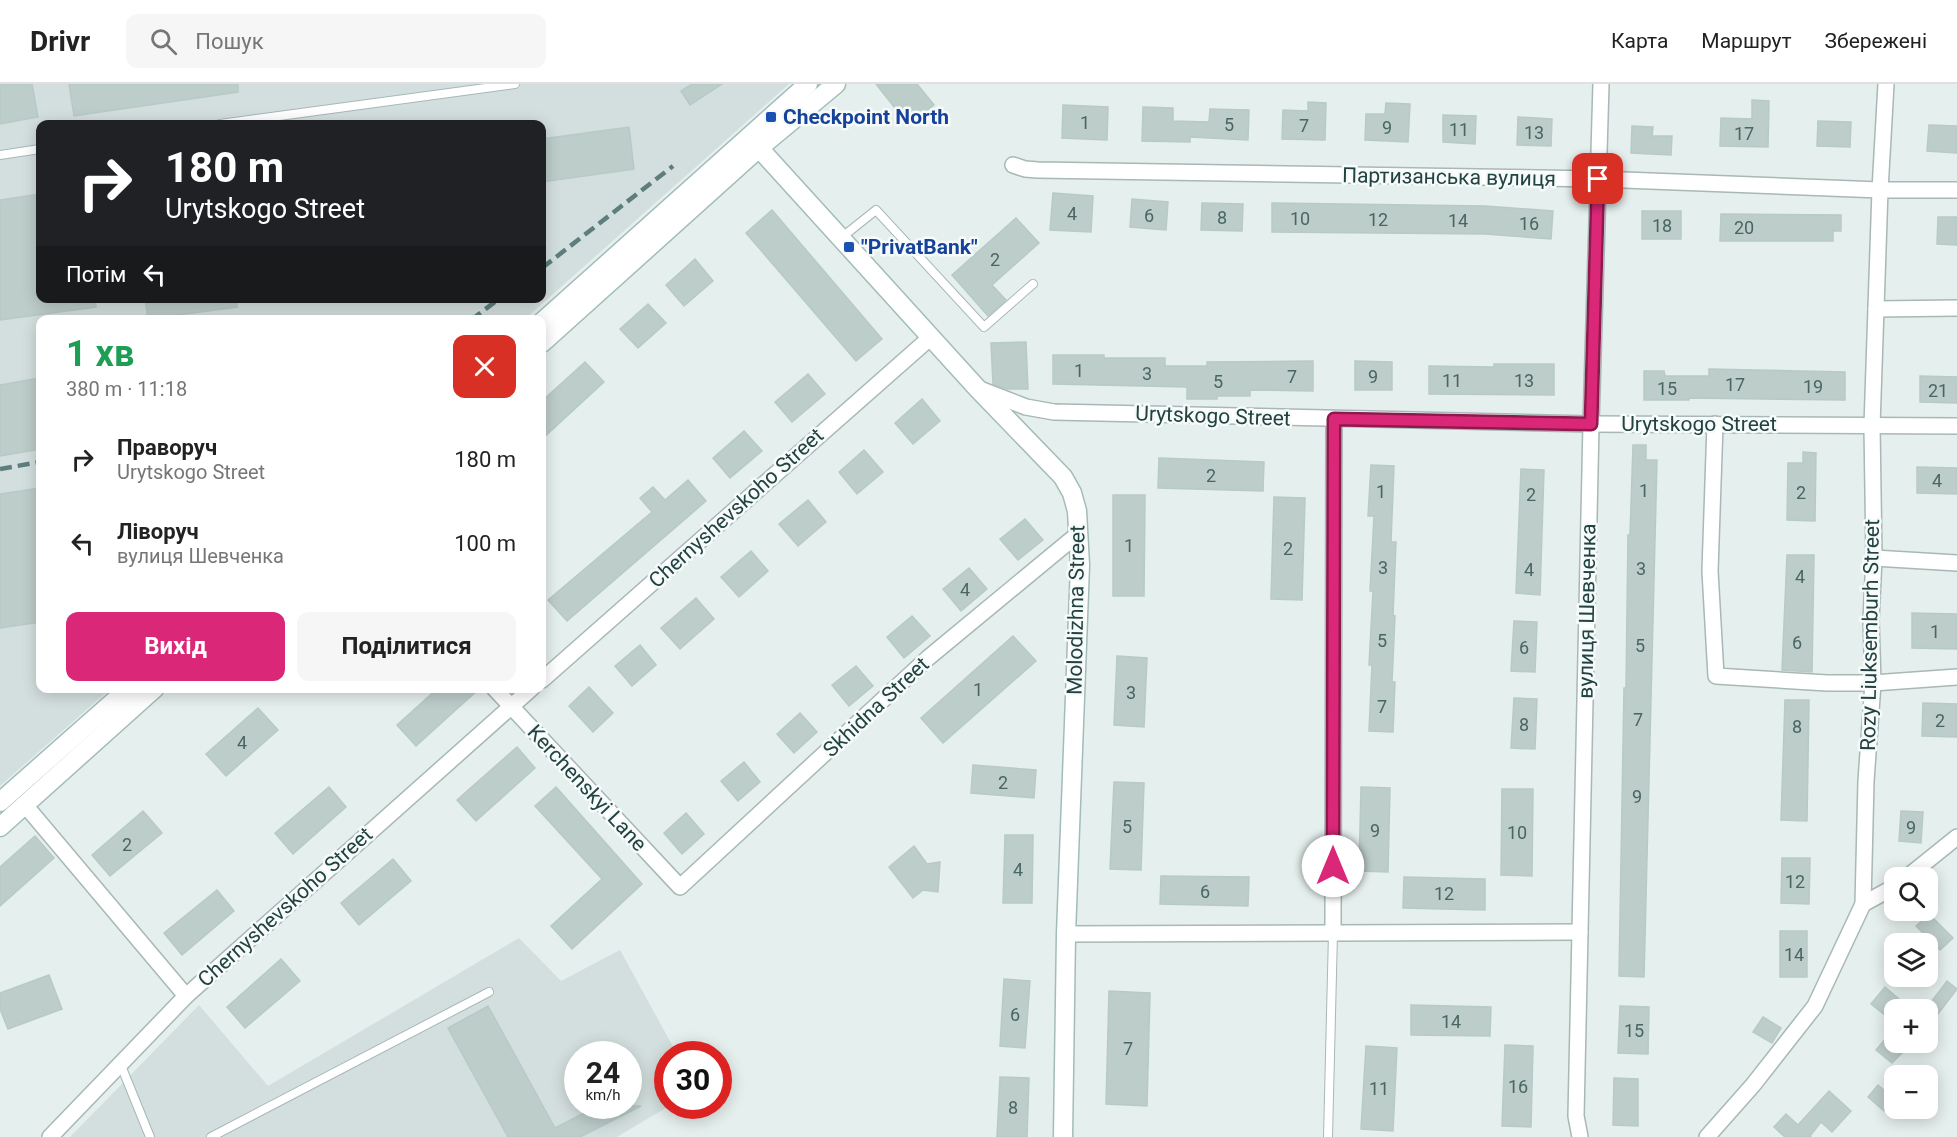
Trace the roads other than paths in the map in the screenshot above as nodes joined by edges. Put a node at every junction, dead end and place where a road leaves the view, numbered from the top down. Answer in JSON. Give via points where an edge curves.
{"nodes":[{"id":1,"x":515,"y":84,"type":"edge"},
{"id":2,"x":808,"y":84,"type":"edge"},
{"id":3,"x":836,"y":84,"type":"edge"},
{"id":4,"x":1601,"y":84,"type":"edge"},
{"id":5,"x":1886,"y":84,"type":"edge"},
{"id":6,"x":250,"y":120,"type":"edge"},
{"id":7,"x":754,"y":143,"type":"junction"},
{"id":8,"x":36,"y":150,"type":"edge"},
{"id":9,"x":0,"y":155,"type":"edge"},
{"id":10,"x":1013,"y":165,"type":"dead end"},
{"id":11,"x":1598,"y":179,"type":"junction"},
{"id":12,"x":1880,"y":190,"type":"junction"},
{"id":13,"x":1957,"y":190,"type":"edge"},
{"id":14,"x":841,"y":238,"type":"junction"},
{"id":15,"x":1033,"y":284,"type":"dead end"},
{"id":16,"x":1957,"y":308,"type":"edge"},
{"id":17,"x":1876,"y":309,"type":"junction"},
{"id":18,"x":546,"y":319,"type":"edge"},
{"id":19,"x":931,"y":337,"type":"junction"},
{"id":20,"x":546,"y":339,"type":"edge"},
{"id":21,"x":977,"y":388,"type":"junction"},
{"id":22,"x":1334,"y":419,"type":"junction"},
{"id":23,"x":1591,"y":424,"type":"junction"},
{"id":24,"x":1715,"y":424,"type":"junction"},
{"id":25,"x":1872,"y":426,"type":"junction"},
{"id":26,"x":1957,"y":426,"type":"edge"},
{"id":27,"x":1078,"y":534,"type":"junction"},
{"id":28,"x":1874,"y":558,"type":"junction"},
{"id":29,"x":1957,"y":562,"type":"edge"},
{"id":30,"x":546,"y":676,"type":"edge"},
{"id":31,"x":1957,"y":677,"type":"edge"},
{"id":32,"x":1873,"y":683,"type":"junction"},
{"id":33,"x":123,"y":693,"type":"edge"},
{"id":34,"x":149,"y":693,"type":"edge"},
{"id":35,"x":498,"y":693,"type":"edge"},
{"id":36,"x":526,"y":693,"type":"edge"},
{"id":37,"x":511,"y":707,"type":"junction"},
{"id":38,"x":0,"y":802,"type":"edge"},
{"id":39,"x":25,"y":805,"type":"junction"},
{"id":40,"x":0,"y":827,"type":"edge"},
{"id":41,"x":1957,"y":837,"type":"edge"},
{"id":42,"x":1920,"y":867,"type":"edge"},
{"id":43,"x":680,"y":886,"type":"joint"},
{"id":44,"x":1884,"y":892,"type":"edge"},
{"id":45,"x":1863,"y":903,"type":"junction"},
{"id":46,"x":1580,"y":932,"type":"junction"},
{"id":47,"x":1333,"y":933,"type":"junction"},
{"id":48,"x":1066,"y":934,"type":"junction"},
{"id":49,"x":489,"y":992,"type":"dead end"},
{"id":50,"x":186,"y":996,"type":"junction"},
{"id":51,"x":120,"y":1063,"type":"junction"},
{"id":52,"x":50,"y":1137,"type":"edge"},
{"id":53,"x":150,"y":1137,"type":"edge"},
{"id":54,"x":212,"y":1137,"type":"edge"},
{"id":55,"x":1063,"y":1137,"type":"edge"},
{"id":56,"x":1328,"y":1137,"type":"edge"},
{"id":57,"x":1580,"y":1137,"type":"edge"},
{"id":58,"x":1707,"y":1137,"type":"edge"}],
"edges":[{"from":1,"to":6,"type":"lane"},
{"from":2,"to":7,"type":"main road"},
{"from":3,"to":7,"type":"main road"},
{"from":4,"to":11,"type":"street","name":"вулиця Шевченка"},
{"from":5,"to":12,"type":"street","name":"Rozy Liuksemburh Street"},
{"from":7,"to":14,"type":"main road","name":"Molodizhna Street"},
{"from":7,"to":18,"type":"main road"},
{"from":7,"to":20,"type":"main road"},
{"from":8,"to":9,"type":"lane"},
{"from":10,"to":11,"type":"street","name":"Партизанська вулиця","via":[[1038,170]]},
{"from":11,"to":12,"type":"street","name":"Партизанська вулиця"},
{"from":11,"to":23,"type":"street","name":"вулиця Шевченка"},
{"from":12,"to":13,"type":"street","name":"Партизанська вулиця"},
{"from":12,"to":17,"type":"street","name":"Rozy Liuksemburh Street"},
{"from":14,"to":15,"type":"lane","via":[[876,210],[984,327]]},
{"from":14,"to":19,"type":"main road","name":"Molodizhna Street"},
{"from":16,"to":17,"type":"street"},
{"from":17,"to":25,"type":"street","name":"Rozy Liuksemburh Street"},
{"from":19,"to":21,"type":"main road","name":"Molodizhna Street"},
{"from":19,"to":30,"type":"street","name":"Chernyshevskoho Street"},
{"from":21,"to":22,"type":"street","name":"Urytskogo Street","via":[[1026,407],[1054,411]]},
{"from":21,"to":27,"type":"main road","name":"Molodizhna Street","via":[[1063,477],[1077,511]]},
{"from":22,"to":23,"type":"street","name":"Urytskogo Street"},
{"from":22,"to":47,"type":"street"},
{"from":23,"to":24,"type":"street","name":"Urytskogo Street"},
{"from":23,"to":46,"type":"street","name":"вулиця Шевченка"},
{"from":24,"to":25,"type":"street","name":"Urytskogo Street"},
{"from":24,"to":32,"type":"street","via":[[1710,571],[1716,676]]},
{"from":25,"to":26,"type":"street","name":"Urytskogo Street"},
{"from":25,"to":28,"type":"street","name":"Rozy Liuksemburh Street"},
{"from":27,"to":43,"type":"street","name":"Skhidna Street","via":[[928,658]]},
{"from":27,"to":48,"type":"main road","name":"Molodizhna Street"},
{"from":28,"to":29,"type":"street"},
{"from":28,"to":32,"type":"street","name":"Rozy Liuksemburh Street"},
{"from":31,"to":32,"type":"street"},
{"from":32,"to":45,"type":"street","name":"Rozy Liuksemburh Street"},
{"from":33,"to":38,"type":"main road"},
{"from":34,"to":39,"type":"main road"},
{"from":35,"to":37,"type":"street","name":"Kerchenskyi Lane"},
{"from":36,"to":37,"type":"street","name":"Chernyshevskoho Street"},
{"from":37,"to":43,"type":"street","name":"Kerchenskyi Lane"},
{"from":37,"to":50,"type":"street","name":"Chernyshevskoho Street"},
{"from":39,"to":40,"type":"main road"},
{"from":39,"to":50,"type":"street"},
{"from":41,"to":42,"type":"street"},
{"from":44,"to":45,"type":"street"},
{"from":45,"to":58,"type":"street","name":"Rozy Liuksemburh Street","via":[[1815,1006]]},
{"from":46,"to":47,"type":"street"},
{"from":46,"to":57,"type":"street","name":"вулиця Шевченка","via":[[1576,1116]]},
{"from":47,"to":48,"type":"street"},
{"from":47,"to":56,"type":"lane"},
{"from":48,"to":55,"type":"main road","name":"Molodizhna Street"},
{"from":49,"to":54,"type":"lane"},
{"from":50,"to":51,"type":"street","name":"Chernyshevskoho Street"},
{"from":51,"to":52,"type":"street","name":"Chernyshevskoho Street"},
{"from":51,"to":53,"type":"lane"}]}
